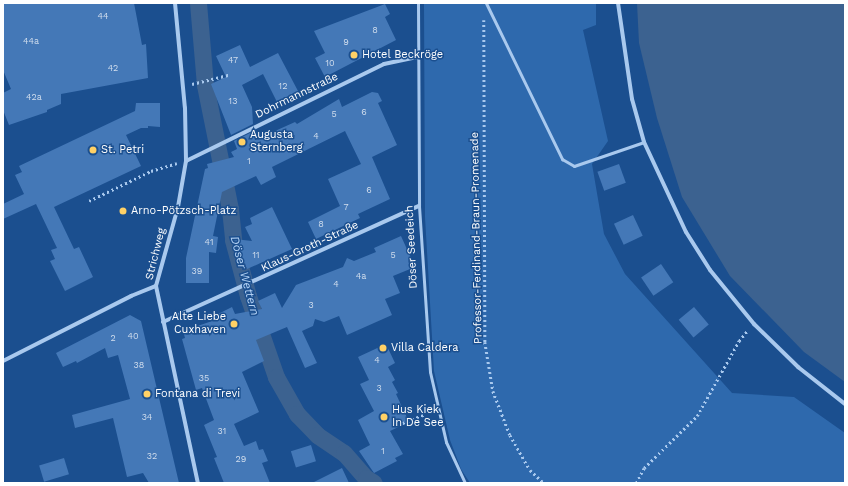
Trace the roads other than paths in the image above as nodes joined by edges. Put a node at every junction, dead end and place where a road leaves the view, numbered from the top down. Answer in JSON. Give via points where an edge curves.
{"nodes":[{"id":1,"x":175,"y":3,"type":"edge"},
{"id":2,"x":418,"y":3,"type":"edge"},
{"id":3,"x":486,"y":3,"type":"edge"},
{"id":4,"x":618,"y":3,"type":"edge"},
{"id":5,"x":418,"y":57,"type":"junction"},
{"id":6,"x":644,"y":142,"type":"junction"},
{"id":7,"x":186,"y":161,"type":"junction"},
{"id":8,"x":419,"y":206,"type":"junction"},
{"id":9,"x":156,"y":286,"type":"junction"},
{"id":10,"x":163,"y":322,"type":"junction"},
{"id":11,"x":3,"y":361,"type":"edge"},
{"id":12,"x":845,"y":404,"type":"edge"},
{"id":13,"x":198,"y":483,"type":"edge"},
{"id":14,"x":465,"y":483,"type":"edge"}],
"edges":[{"from":1,"to":7,"type":"street","name":"Strichweg","via":[[186,108]]},
{"from":2,"to":5,"type":"lane","name":"Döser Seedeich"},
{"from":3,"to":6,"type":"lane","via":[[562,158],[574,166]]},
{"from":4,"to":6,"type":"street","via":[[632,99]]},
{"from":5,"to":7,"type":"street","name":"Dohrmannstraße","via":[[384,64]]},
{"from":5,"to":8,"type":"lane","name":"Döser Seedeich"},
{"from":6,"to":12,"type":"street","via":[[663,188],[690,238],[727,292],[754,324],[798,367]]},
{"from":7,"to":9,"type":"street","name":"Strichweg","via":[[178,208]]},
{"from":8,"to":10,"type":"street","name":"Klaus-Groth-Straße"},
{"from":8,"to":14,"type":"lane","name":"Döser Seedeich","via":[[430,372],[446,442]]},
{"from":9,"to":10,"type":"street","name":"Strichweg"},
{"from":9,"to":11,"type":"street","via":[[131,296]]},
{"from":10,"to":13,"type":"street","name":"Strichweg"}]}
